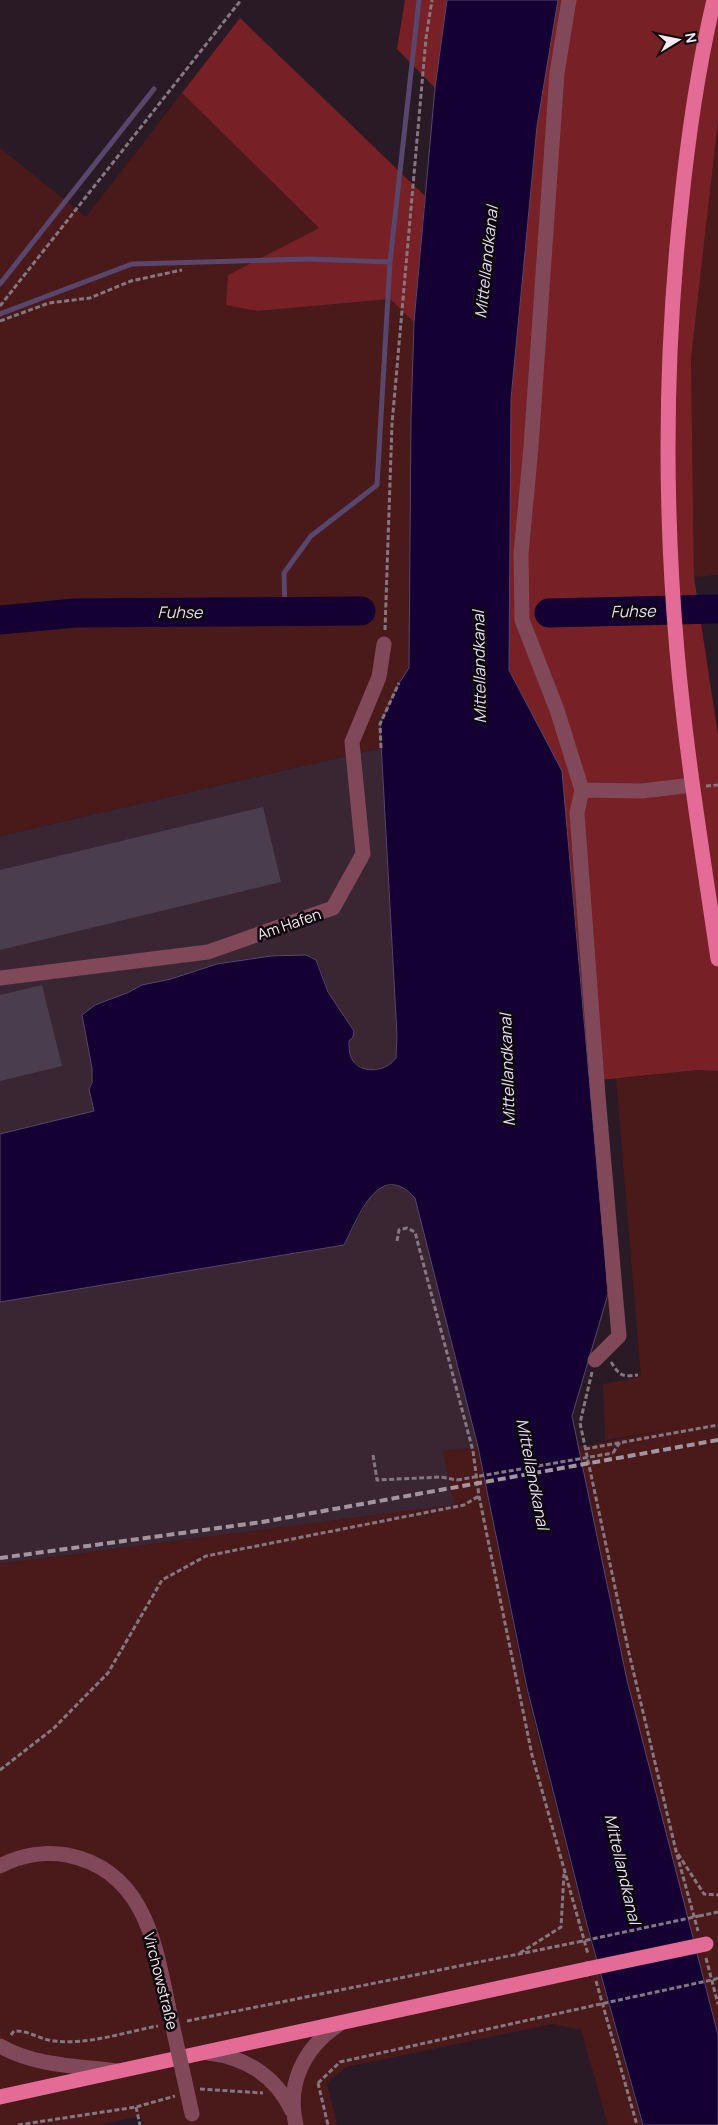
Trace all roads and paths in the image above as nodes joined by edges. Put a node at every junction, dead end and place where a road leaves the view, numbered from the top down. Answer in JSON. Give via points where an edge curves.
{"nodes":[{"id":1,"x":241,"y":0,"type":"edge"},
{"id":2,"x":432,"y":0,"type":"edge"},
{"id":3,"x":569,"y":0,"type":"edge"},
{"id":4,"x":714,"y":0,"type":"edge"},
{"id":5,"x":182,"y":270,"type":"dead end"},
{"id":6,"x":0,"y":306,"type":"edge"},
{"id":7,"x":0,"y":321,"type":"edge"},
{"id":8,"x":384,"y":644,"type":"joint"},
{"id":9,"x":399,"y":683,"type":"dead end"},
{"id":10,"x":381,"y":748,"type":"dead end"},
{"id":11,"x":692,"y":785,"type":"junction"},
{"id":12,"x":582,"y":790,"type":"junction"},
{"id":13,"x":718,"y":959,"type":"edge"},
{"id":14,"x":0,"y":978,"type":"edge"},
{"id":15,"x":397,"y":1241,"type":"dead end"},
{"id":16,"x":599,"y":1355,"type":"junction"},
{"id":17,"x":638,"y":1375,"type":"dead end"},
{"id":18,"x":718,"y":1425,"type":"edge"},
{"id":19,"x":620,"y":1442,"type":"junction"},
{"id":20,"x":586,"y":1449,"type":"junction"},
{"id":21,"x":373,"y":1455,"type":"dead end"},
{"id":22,"x":479,"y":1496,"type":"junction"},
{"id":23,"x":0,"y":1770,"type":"edge"},
{"id":24,"x":676,"y":1851,"type":"junction"},
{"id":25,"x":0,"y":1866,"type":"edge"},
{"id":26,"x":565,"y":1871,"type":"junction"},
{"id":27,"x":718,"y":1895,"type":"edge"},
{"id":28,"x":718,"y":1912,"type":"edge"},
{"id":29,"x":707,"y":1945,"type":"edge"},
{"id":30,"x":518,"y":1954,"type":"junction"},
{"id":31,"x":591,"y":1969,"type":"junction"},
{"id":32,"x":717,"y":1978,"type":"edge"},
{"id":33,"x":718,"y":2004,"type":"edge"},
{"id":34,"x":180,"y":2022,"type":"dead end"},
{"id":35,"x":338,"y":2025,"type":"junction"},
{"id":36,"x":161,"y":2026,"type":"dead end"},
{"id":37,"x":1,"y":2046,"type":"edge"},
{"id":38,"x":208,"y":2052,"type":"junction"},
{"id":39,"x":118,"y":2071,"type":"junction"},
{"id":40,"x":296,"y":2078,"type":"junction"},
{"id":41,"x":318,"y":2083,"type":"junction"},
{"id":42,"x":275,"y":2085,"type":"junction"},
{"id":43,"x":191,"y":2092,"type":"dead end"},
{"id":44,"x":182,"y":2094,"type":"dead end"},
{"id":45,"x":0,"y":2097,"type":"edge"},
{"id":46,"x":136,"y":2107,"type":"junction"},
{"id":47,"x":193,"y":2119,"type":"edge"},
{"id":48,"x":295,"y":2120,"type":"edge"},
{"id":49,"x":18,"y":2125,"type":"edge"},
{"id":50,"x":140,"y":2125,"type":"edge"},
{"id":51,"x":328,"y":2125,"type":"edge"},
{"id":52,"x":637,"y":2125,"type":"edge"}],
"edges":[{"from":1,"to":6,"type":"path"},
{"from":2,"to":8,"type":"path","via":[[392,424]]},
{"from":3,"to":12,"type":"street","via":[[557,73],[521,554],[522,620],[557,710]]},
{"from":4,"to":11,"type":"main road","via":[[686,153],[667,382],[672,572]]},
{"from":5,"to":7,"type":"path","via":[[131,281],[90,298],[50,303]]},
{"from":8,"to":14,"type":"street","name":"Am Hafen","via":[[379,677],[352,742],[363,854],[332,908],[208,952]]},
{"from":9,"to":10,"type":"path","via":[[380,724]]},
{"from":11,"to":12,"type":"street","via":[[642,791]]},
{"from":11,"to":13,"type":"main road"},
{"from":12,"to":16,"type":"street","via":[[576,813],[619,1336]]},
{"from":15,"to":22,"type":"path","via":[[399,1230],[407,1228],[415,1232],[473,1451]]},
{"from":16,"to":17,"type":"path","via":[[625,1376]]},
{"from":16,"to":20,"type":"path","via":[[580,1423]]},
{"from":18,"to":19,"type":"path"},
{"from":19,"to":20,"type":"path"},
{"from":19,"to":21,"type":"path","bridge":true,"via":[[613,1453],[456,1480],[441,1477],[377,1480]]},
{"from":20,"to":24,"type":"path","via":[[629,1653]]},
{"from":22,"to":23,"type":"path","via":[[464,1504],[206,1556],[162,1580],[108,1673],[54,1728]]},
{"from":22,"to":26,"type":"path","via":[[532,1755]]},
{"from":24,"to":27,"type":"path","via":[[704,1894]]},
{"from":24,"to":29,"type":"path"},
{"from":25,"to":47,"type":"street","name":"Virchowstraße","bridge":true,"via":[[31,1855],[60,1854],[87,1861],[111,1875],[130,1893],[143,1915],[157,1955]]},
{"from":26,"to":30,"type":"path","via":[[561,1928]]},
{"from":26,"to":31,"type":"path"},
{"from":28,"to":30,"type":"path","bridge":true},
{"from":29,"to":31,"type":"main road","bridge":true},
{"from":29,"to":33,"type":"path"},
{"from":30,"to":34,"type":"path"},
{"from":31,"to":35,"type":"main road"},
{"from":31,"to":52,"type":"path"},
{"from":32,"to":41,"type":"path","bridge":true,"via":[[340,2062]]},
{"from":35,"to":38,"type":"main road"},
{"from":35,"to":40,"type":"street","via":[[317,2041]]},
{"from":36,"to":37,"type":"path","via":[[61,2041],[23,2030],[14,2031]]},
{"from":37,"to":39,"type":"street","via":[[38,2060]]},
{"from":38,"to":39,"type":"main road"},
{"from":38,"to":42,"type":"street","via":[[247,2063]]},
{"from":39,"to":45,"type":"main road"},
{"from":40,"to":41,"type":"path"},
{"from":40,"to":48,"type":"street"},
{"from":41,"to":51,"type":"path"},
{"from":42,"to":43,"type":"path","via":[[262,2094],[200,2089]]},
{"from":42,"to":48,"type":"street","via":[[286,2099]]},
{"from":44,"to":46,"type":"path"},
{"from":46,"to":49,"type":"path"},
{"from":46,"to":50,"type":"path"}]}
